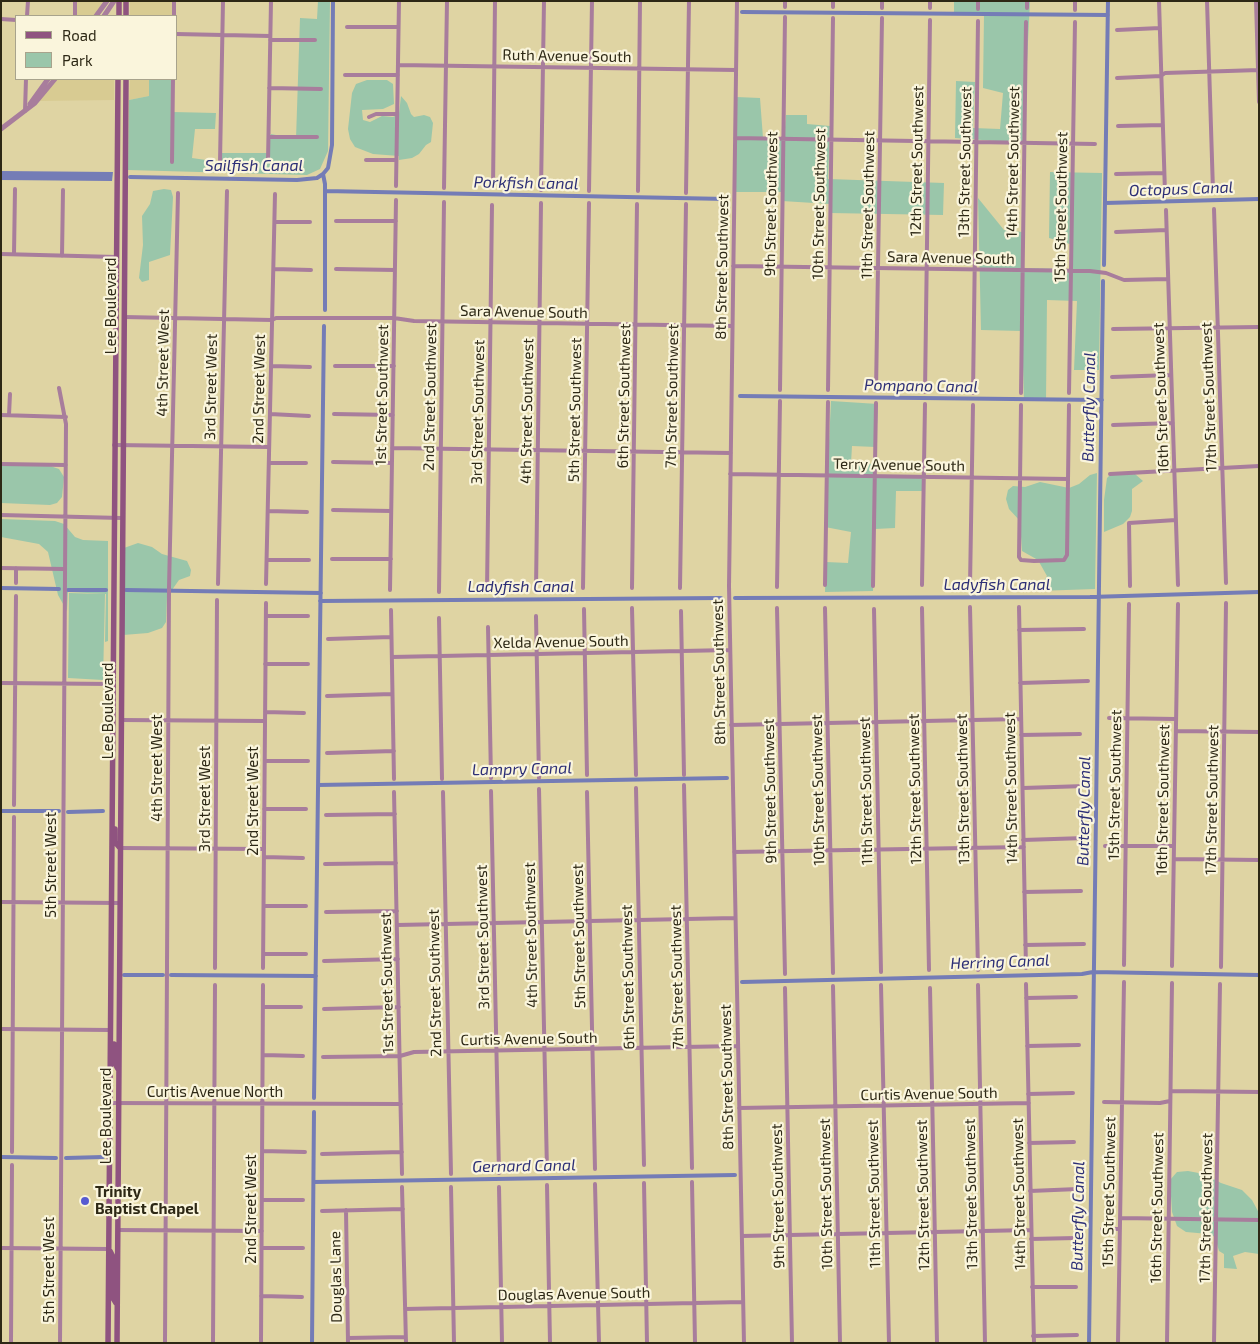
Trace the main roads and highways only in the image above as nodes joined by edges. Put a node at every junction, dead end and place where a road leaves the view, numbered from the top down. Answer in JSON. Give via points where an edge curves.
{"nodes":[{"id":1,"x":120,"y":1,"type":"edge"},
{"id":2,"x":126,"y":1,"type":"edge"},
{"id":3,"x":119,"y":15,"type":"edge"},
{"id":4,"x":126,"y":15,"type":"edge"},
{"id":5,"x":118,"y":80,"type":"edge"},
{"id":6,"x":126,"y":80,"type":"edge"},
{"id":7,"x":116,"y":257,"type":"junction"},
{"id":8,"x":123,"y":330,"type":"junction"},
{"id":9,"x":112,"y":684,"type":"junction"},
{"id":10,"x":121,"y":741,"type":"junction"},
{"id":11,"x":112,"y":793,"type":"junction"},
{"id":12,"x":120,"y":848,"type":"junction"},
{"id":13,"x":110,"y":1030,"type":"junction"},
{"id":14,"x":118,"y":1071,"type":"junction"},
{"id":15,"x":109,"y":1176,"type":"junction"},
{"id":16,"x":118,"y":1230,"type":"junction"},
{"id":17,"x":109,"y":1249,"type":"junction"},
{"id":18,"x":117,"y":1305,"type":"junction"},
{"id":19,"x":108,"y":1343,"type":"edge"},
{"id":20,"x":117,"y":1343,"type":"edge"}],
"edges":[{"from":1,"to":3,"type":"main road"},
{"from":2,"to":4,"type":"main road"},
{"from":5,"to":7,"type":"main road","name":"Lee Boulevard"},
{"from":6,"to":8,"type":"main road","name":"Lee Boulevard"},
{"from":7,"to":8,"type":"main road","via":[[120,266],[119,322]]},
{"from":7,"to":9,"type":"main road","name":"Lee Boulevard"},
{"from":8,"to":10,"type":"main road","name":"Lee Boulevard"},
{"from":9,"to":10,"type":"main road","via":[[116,690],[116,732]]},
{"from":9,"to":11,"type":"main road","name":"Lee Boulevard"},
{"from":10,"to":12,"type":"main road","name":"Lee Boulevard"},
{"from":11,"to":12,"type":"main road","via":[[115,796],[115,842]]},
{"from":11,"to":13,"type":"main road","name":"Lee Boulevard"},
{"from":12,"to":14,"type":"main road","name":"Lee Boulevard"},
{"from":13,"to":14,"type":"main road","via":[[114,1037],[114,1062]]},
{"from":13,"to":15,"type":"main road","name":"Lee Boulevard"},
{"from":14,"to":16,"type":"main road","name":"Lee Boulevard"},
{"from":15,"to":16,"type":"main road","via":[[112,1181],[113,1225]]},
{"from":15,"to":17,"type":"main road","name":"Lee Boulevard"},
{"from":16,"to":18,"type":"main road","name":"Lee Boulevard"},
{"from":17,"to":18,"type":"main road","via":[[113,1257],[113,1298]]},
{"from":17,"to":19,"type":"main road","name":"Lee Boulevard"},
{"from":18,"to":20,"type":"main road","name":"Lee Boulevard"}]}
